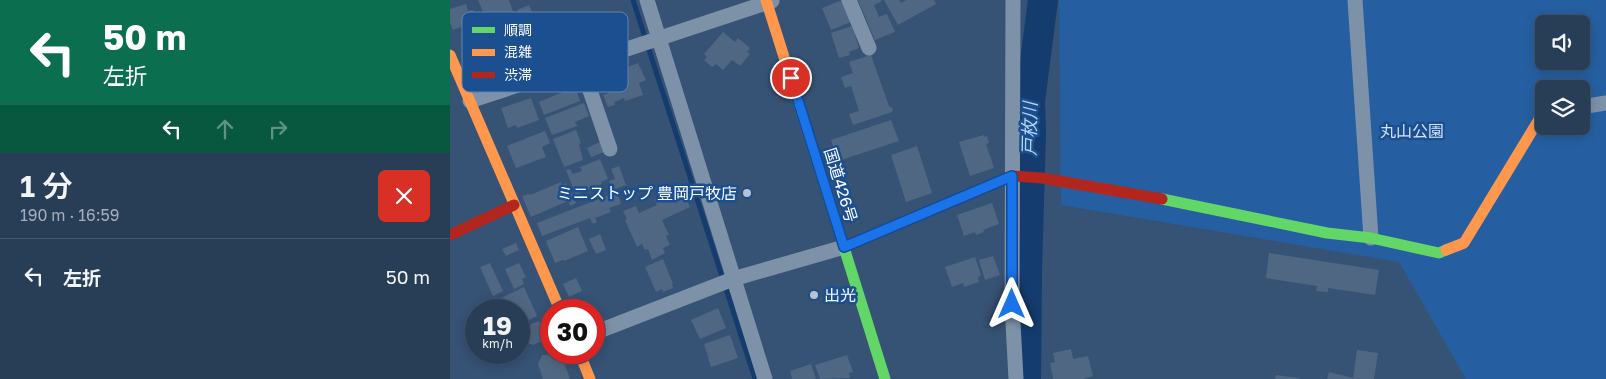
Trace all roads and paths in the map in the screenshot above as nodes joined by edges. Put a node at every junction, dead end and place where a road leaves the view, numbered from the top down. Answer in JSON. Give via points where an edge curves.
{"nodes":[{"id":1,"x":646,"y":0,"type":"edge"},
{"id":2,"x":850,"y":0,"type":"edge"},
{"id":3,"x":1013,"y":0,"type":"edge"},
{"id":4,"x":1356,"y":0,"type":"edge"},
{"id":5,"x":770,"y":1,"type":"edge"},
{"id":6,"x":659,"y":38,"type":"junction"},
{"id":7,"x":628,"y":48,"type":"edge"},
{"id":8,"x":869,"y":48,"type":"dead end"},
{"id":9,"x":450,"y":55,"type":"edge"},
{"id":10,"x":462,"y":83,"type":"edge"},
{"id":11,"x":466,"y":92,"type":"edge"},
{"id":12,"x":497,"y":92,"type":"edge"},
{"id":13,"x":591,"y":92,"type":"edge"},
{"id":14,"x":470,"y":101,"type":"junction"},
{"id":15,"x":1606,"y":103,"type":"edge"},
{"id":16,"x":1590,"y":105,"type":"edge"},
{"id":17,"x":1535,"y":126,"type":"edge"},
{"id":18,"x":610,"y":149,"type":"dead end"},
{"id":19,"x":1012,"y":176,"type":"junction"},
{"id":20,"x":514,"y":205,"type":"junction"},
{"id":21,"x":450,"y":235,"type":"edge"},
{"id":22,"x":1371,"y":238,"type":"junction"},
{"id":23,"x":844,"y":247,"type":"junction"},
{"id":24,"x":733,"y":279,"type":"junction"},
{"id":25,"x":555,"y":299,"type":"edge"},
{"id":26,"x":605,"y":329,"type":"edge"},
{"id":27,"x":584,"y":364,"type":"edge"},
{"id":28,"x":590,"y":379,"type":"edge"},
{"id":29,"x":765,"y":379,"type":"edge"},
{"id":30,"x":885,"y":379,"type":"edge"},
{"id":31,"x":1016,"y":379,"type":"edge"}],
"edges":[{"from":1,"to":6,"type":"street"},
{"from":2,"to":8,"type":"street"},
{"from":3,"to":19,"type":"street"},
{"from":4,"to":22,"type":"street"},
{"from":5,"to":6,"type":"street"},
{"from":5,"to":23,"type":"main road","name":"国道426号"},
{"from":6,"to":7,"type":"street"},
{"from":6,"to":24,"type":"street"},
{"from":9,"to":10,"type":"main road"},
{"from":11,"to":14,"type":"main road"},
{"from":12,"to":14,"type":"street"},
{"from":13,"to":18,"type":"street"},
{"from":14,"to":20,"type":"main road"},
{"from":15,"to":16,"type":"street"},
{"from":17,"to":22,"type":"main road","via":[[1464,243],[1439,253]]},
{"from":19,"to":22,"type":"main road","via":[[1042,178],[1327,233]]},
{"from":19,"to":23,"type":"main road"},
{"from":19,"to":31,"type":"street","via":[[1012,304]]},
{"from":20,"to":21,"type":"main road"},
{"from":20,"to":25,"type":"main road"},
{"from":23,"to":24,"type":"street"},
{"from":23,"to":30,"type":"main road","name":"国道426号"},
{"from":24,"to":26,"type":"street"},
{"from":24,"to":29,"type":"street"},
{"from":27,"to":28,"type":"main road"}]}
